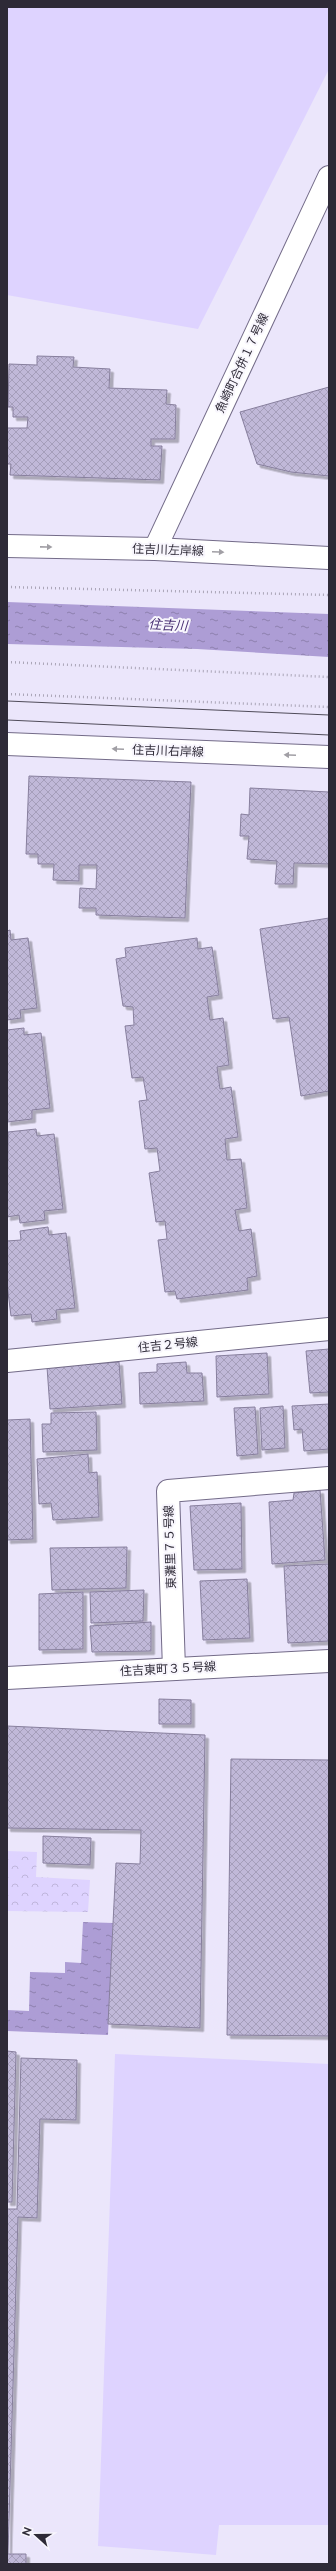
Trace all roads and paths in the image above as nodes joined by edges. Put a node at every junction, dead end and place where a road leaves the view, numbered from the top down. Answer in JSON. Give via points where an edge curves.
{"nodes":[{"id":1,"x":329,"y":177,"type":"edge"},
{"id":2,"x":7,"y":546,"type":"edge"},
{"id":3,"x":155,"y":549,"type":"junction"},
{"id":4,"x":329,"y":558,"type":"edge"},
{"id":5,"x":7,"y":587,"type":"edge"},
{"id":6,"x":329,"y":595,"type":"edge"},
{"id":7,"x":7,"y":662,"type":"edge"},
{"id":8,"x":329,"y":677,"type":"edge"},
{"id":9,"x":7,"y":694,"type":"edge"},
{"id":10,"x":329,"y":707,"type":"edge"},
{"id":11,"x":7,"y":744,"type":"edge"},
{"id":12,"x":329,"y":757,"type":"edge"},
{"id":13,"x":329,"y":1330,"type":"edge"},
{"id":14,"x":7,"y":1361,"type":"edge"},
{"id":15,"x":329,"y":1478,"type":"edge"},
{"id":16,"x":329,"y":1661,"type":"edge"},
{"id":17,"x":174,"y":1669,"type":"junction"},
{"id":18,"x":7,"y":1678,"type":"edge"}],
"edges":[{"from":1,"to":3,"type":"street","name":"魚崎町合併１７号線"},
{"from":2,"to":3,"type":"street","name":"住吉川左岸線","one_way":true},
{"from":3,"to":4,"type":"street","name":"住吉川左岸線","one_way":true},
{"from":5,"to":6,"type":"path"},
{"from":7,"to":8,"type":"path"},
{"from":9,"to":10,"type":"path"},
{"from":12,"to":11,"type":"street","name":"住吉川右岸線","one_way":true},
{"from":13,"to":14,"type":"street","name":"住吉２号線"},
{"from":15,"to":17,"type":"street","name":"東灘里７５号線","via":[[168,1491]]},
{"from":16,"to":17,"type":"street","name":"住吉東町３５号線"},
{"from":17,"to":18,"type":"street","name":"住吉東町３５号線"}]}
